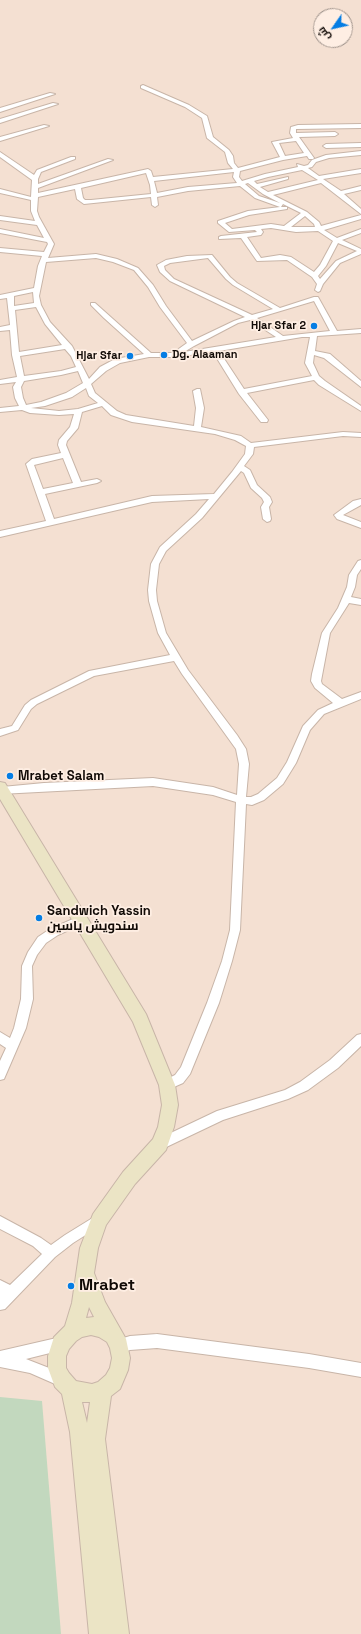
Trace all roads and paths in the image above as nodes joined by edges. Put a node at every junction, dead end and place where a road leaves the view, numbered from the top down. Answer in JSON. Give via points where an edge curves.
{"nodes":[{"id":1,"x":143,"y":87,"type":"dead end"},
{"id":2,"x":52,"y":94,"type":"dead end"},
{"id":3,"x":1,"y":102,"type":"dead end"},
{"id":4,"x":55,"y":104,"type":"dead end"},
{"id":5,"x":8,"y":107,"type":"junction"},
{"id":6,"x":0,"y":110,"type":"edge"},
{"id":7,"x":0,"y":121,"type":"edge"},
{"id":8,"x":46,"y":126,"type":"dead end"},
{"id":9,"x":332,"y":126,"type":"junction"},
{"id":10,"x":361,"y":126,"type":"edge"},
{"id":11,"x":335,"y":134,"type":"junction"},
{"id":12,"x":296,"y":137,"type":"junction"},
{"id":13,"x":0,"y":139,"type":"edge"},
{"id":14,"x":341,"y":145,"type":"junction"},
{"id":15,"x":326,"y":146,"type":"dead end"},
{"id":16,"x":361,"y":146,"type":"edge"},
{"id":17,"x":361,"y":153,"type":"edge"},
{"id":18,"x":308,"y":154,"type":"junction"},
{"id":19,"x":290,"y":157,"type":"junction"},
{"id":20,"x":2,"y":158,"type":"edge"},
{"id":21,"x":73,"y":158,"type":"dead end"},
{"id":22,"x":283,"y":158,"type":"junction"},
{"id":23,"x":110,"y":160,"type":"dead end"},
{"id":24,"x":314,"y":161,"type":"junction"},
{"id":25,"x":302,"y":168,"type":"junction"},
{"id":26,"x":237,"y":170,"type":"junction"},
{"id":27,"x":361,"y":171,"type":"edge"},
{"id":28,"x":309,"y":173,"type":"junction"},
{"id":29,"x":35,"y":179,"type":"junction"},
{"id":30,"x":152,"y":179,"type":"junction"},
{"id":31,"x":320,"y":180,"type":"junction"},
{"id":32,"x":249,"y":181,"type":"junction"},
{"id":33,"x":241,"y":184,"type":"junction"},
{"id":34,"x":256,"y":186,"type":"junction"},
{"id":35,"x":35,"y":187,"type":"junction"},
{"id":36,"x":78,"y":187,"type":"junction"},
{"id":37,"x":361,"y":188,"type":"edge"},
{"id":38,"x":0,"y":191,"type":"edge"},
{"id":39,"x":340,"y":193,"type":"junction"},
{"id":40,"x":269,"y":194,"type":"junction"},
{"id":41,"x":154,"y":195,"type":"junction"},
{"id":42,"x":34,"y":197,"type":"junction"},
{"id":43,"x":156,"y":205,"type":"dead end"},
{"id":44,"x":288,"y":208,"type":"junction"},
{"id":45,"x":296,"y":208,"type":"junction"},
{"id":46,"x":361,"y":212,"type":"edge"},
{"id":47,"x":305,"y":213,"type":"junction"},
{"id":48,"x":361,"y":217,"type":"edge"},
{"id":49,"x":0,"y":218,"type":"edge"},
{"id":50,"x":39,"y":223,"type":"junction"},
{"id":51,"x":257,"y":228,"type":"junction"},
{"id":52,"x":286,"y":228,"type":"junction"},
{"id":53,"x":319,"y":229,"type":"junction"},
{"id":54,"x":0,"y":231,"type":"edge"},
{"id":55,"x":361,"y":232,"type":"edge"},
{"id":56,"x":243,"y":236,"type":"junction"},
{"id":57,"x":221,"y":238,"type":"dead end"},
{"id":58,"x":337,"y":240,"type":"junction"},
{"id":59,"x":50,"y":241,"type":"junction"},
{"id":60,"x":0,"y":250,"type":"edge"},
{"id":61,"x":361,"y":252,"type":"edge"},
{"id":62,"x":45,"y":257,"type":"junction"},
{"id":63,"x":315,"y":276,"type":"junction"},
{"id":64,"x":320,"y":284,"type":"junction"},
{"id":65,"x":38,"y":289,"type":"junction"},
{"id":66,"x":10,"y":295,"type":"junction"},
{"id":67,"x":0,"y":297,"type":"edge"},
{"id":68,"x":316,"y":298,"type":"junction"},
{"id":69,"x":93,"y":304,"type":"dead end"},
{"id":70,"x":38,"y":305,"type":"junction"},
{"id":71,"x":12,"y":308,"type":"junction"},
{"id":72,"x":279,"y":310,"type":"junction"},
{"id":73,"x":252,"y":318,"type":"junction"},
{"id":74,"x":13,"y":326,"type":"junction"},
{"id":75,"x":0,"y":329,"type":"edge"},
{"id":76,"x":361,"y":331,"type":"edge"},
{"id":77,"x":334,"y":332,"type":"junction"},
{"id":78,"x":314,"y":334,"type":"junction"},
{"id":79,"x":280,"y":337,"type":"junction"},
{"id":80,"x":191,"y":344,"type":"junction"},
{"id":81,"x":68,"y":346,"type":"junction"},
{"id":82,"x":215,"y":350,"type":"junction"},
{"id":83,"x":311,"y":352,"type":"junction"},
{"id":84,"x":16,"y":355,"type":"junction"},
{"id":85,"x":175,"y":355,"type":"junction"},
{"id":86,"x":149,"y":356,"type":"junction"},
{"id":87,"x":80,"y":368,"type":"junction"},
{"id":88,"x":316,"y":377,"type":"junction"},
{"id":89,"x":21,"y":379,"type":"junction"},
{"id":90,"x":0,"y":382,"type":"edge"},
{"id":91,"x":87,"y":384,"type":"junction"},
{"id":92,"x":361,"y":384,"type":"edge"},
{"id":93,"x":197,"y":392,"type":"dead end"},
{"id":94,"x":242,"y":392,"type":"junction"},
{"id":95,"x":104,"y":403,"type":"junction"},
{"id":96,"x":24,"y":408,"type":"junction"},
{"id":97,"x":361,"y":409,"type":"edge"},
{"id":98,"x":0,"y":410,"type":"edge"},
{"id":99,"x":79,"y":411,"type":"junction"},
{"id":100,"x":264,"y":420,"type":"dead end"},
{"id":101,"x":198,"y":429,"type":"junction"},
{"id":102,"x":361,"y":430,"type":"edge"},
{"id":103,"x":352,"y":434,"type":"junction"},
{"id":104,"x":361,"y":435,"type":"edge"},
{"id":105,"x":250,"y":445,"type":"junction"},
{"id":106,"x":65,"y":455,"type":"junction"},
{"id":107,"x":240,"y":467,"type":"junction"},
{"id":108,"x":97,"y":481,"type":"dead end"},
{"id":109,"x":78,"y":485,"type":"junction"},
{"id":110,"x":40,"y":492,"type":"junction"},
{"id":111,"x":216,"y":496,"type":"junction"},
{"id":112,"x":361,"y":502,"type":"edge"},
{"id":113,"x":267,"y":519,"type":"dead end"},
{"id":114,"x":51,"y":522,"type":"junction"},
{"id":115,"x":361,"y":525,"type":"edge"},
{"id":116,"x":0,"y":534,"type":"edge"},
{"id":117,"x":361,"y":563,"type":"edge"},
{"id":118,"x":345,"y":599,"type":"junction"},
{"id":119,"x":361,"y":602,"type":"edge"},
{"id":120,"x":176,"y":657,"type":"junction"},
{"id":121,"x":361,"y":695,"type":"edge"},
{"id":122,"x":341,"y":704,"type":"junction"},
{"id":123,"x":0,"y":733,"type":"edge"},
{"id":124,"x":1,"y":789,"type":"edge"},
{"id":125,"x":242,"y":800,"type":"junction"},
{"id":126,"x":80,"y":920,"type":"junction"},
{"id":127,"x":0,"y":1037,"type":"edge"},
{"id":128,"x":361,"y":1039,"type":"edge"},
{"id":129,"x":13,"y":1047,"type":"junction"},
{"id":130,"x":0,"y":1075,"type":"edge"},
{"id":131,"x":167,"y":1085,"type":"junction"},
{"id":132,"x":160,"y":1144,"type":"junction"},
{"id":133,"x":99,"y":1220,"type":"junction"},
{"id":134,"x":0,"y":1222,"type":"edge"},
{"id":135,"x":51,"y":1254,"type":"junction"},
{"id":136,"x":86,"y":1274,"type":"junction"},
{"id":137,"x":0,"y":1286,"type":"edge"},
{"id":138,"x":11,"y":1293,"type":"junction"},
{"id":139,"x":0,"y":1304,"type":"edge"},
{"id":140,"x":66,"y":1338,"type":"junction"},
{"id":141,"x":116,"y":1341,"type":"junction"},
{"id":142,"x":0,"y":1359,"type":"edge"},
{"id":143,"x":361,"y":1370,"type":"edge"},
{"id":144,"x":66,"y":1384,"type":"junction"},
{"id":145,"x":104,"y":1390,"type":"junction"},
{"id":146,"x":102,"y":1573,"type":"junction"},
{"id":147,"x":100,"y":1634,"type":"edge"},
{"id":148,"x":118,"y":1634,"type":"edge"}],
"edges":[{"from":1,"to":26,"type":"street","via":[[187,106],[205,117],[210,138],[227,151],[231,163]]},
{"from":2,"to":5,"type":"street"},
{"from":3,"to":5,"type":"street"},
{"from":4,"to":7,"type":"street"},
{"from":5,"to":6,"type":"street"},
{"from":8,"to":13,"type":"street"},
{"from":9,"to":10,"type":"street"},
{"from":9,"to":11,"type":"street"},
{"from":9,"to":12,"type":"street","via":[[296,127],[292,130]]},
{"from":11,"to":12,"type":"street"},
{"from":11,"to":14,"type":"street"},
{"from":12,"to":18,"type":"street"},
{"from":12,"to":22,"type":"street","via":[[275,142]]},
{"from":14,"to":15,"type":"street"},
{"from":14,"to":16,"type":"street"},
{"from":17,"to":24,"type":"street","via":[[331,155]]},
{"from":18,"to":19,"type":"street"},
{"from":18,"to":24,"type":"street"},
{"from":19,"to":22,"type":"street"},
{"from":19,"to":25,"type":"street"},
{"from":20,"to":29,"type":"street"},
{"from":21,"to":29,"type":"street","via":[[39,171]]},
{"from":22,"to":26,"type":"street"},
{"from":23,"to":35,"type":"street"},
{"from":24,"to":25,"type":"street","via":[[310,166]]},
{"from":25,"to":28,"type":"street"},
{"from":25,"to":32,"type":"street"},
{"from":26,"to":30,"type":"street"},
{"from":26,"to":33,"type":"street","via":[[236,177]]},
{"from":27,"to":31,"type":"street","via":[[336,174]]},
{"from":28,"to":31,"type":"street"},
{"from":28,"to":34,"type":"street"},
{"from":29,"to":35,"type":"street"},
{"from":30,"to":36,"type":"street","via":[[147,171]]},
{"from":30,"to":41,"type":"street"},
{"from":31,"to":39,"type":"street"},
{"from":31,"to":40,"type":"street"},
{"from":32,"to":33,"type":"street"},
{"from":32,"to":34,"type":"street"},
{"from":33,"to":41,"type":"street"},
{"from":33,"to":44,"type":"street","via":[[260,198]]},
{"from":34,"to":40,"type":"street"},
{"from":35,"to":42,"type":"street"},
{"from":36,"to":41,"type":"street","via":[[80,199],[86,202]]},
{"from":36,"to":42,"type":"street"},
{"from":37,"to":39,"type":"street"},
{"from":38,"to":42,"type":"street"},
{"from":39,"to":46,"type":"street"},
{"from":40,"to":45,"type":"street"},
{"from":41,"to":43,"type":"street"},
{"from":42,"to":50,"type":"street","via":[[34,211]]},
{"from":44,"to":45,"type":"street"},
{"from":44,"to":51,"type":"street","via":[[248,213],[220,222],[232,231]]},
{"from":45,"to":47,"type":"street"},
{"from":47,"to":52,"type":"street"},
{"from":47,"to":53,"type":"street","via":[[317,223]]},
{"from":48,"to":53,"type":"street"},
{"from":49,"to":50,"type":"street"},
{"from":50,"to":59,"type":"street"},
{"from":51,"to":52,"type":"street"},
{"from":51,"to":56,"type":"street","via":[[259,234]]},
{"from":52,"to":53,"type":"street"},
{"from":53,"to":58,"type":"street"},
{"from":54,"to":59,"type":"street"},
{"from":55,"to":58,"type":"street"},
{"from":56,"to":57,"type":"street"},
{"from":56,"to":63,"type":"street","via":[[259,260],[287,257]]},
{"from":58,"to":61,"type":"street"},
{"from":58,"to":63,"type":"street"},
{"from":59,"to":62,"type":"street","via":[[50,248]]},
{"from":60,"to":62,"type":"street"},
{"from":61,"to":64,"type":"street","via":[[338,262]]},
{"from":62,"to":65,"type":"street"},
{"from":62,"to":80,"type":"street","via":[[96,256],[136,269],[151,286],[163,307]]},
{"from":63,"to":64,"type":"street"},
{"from":64,"to":68,"type":"street"},
{"from":65,"to":66,"type":"street"},
{"from":65,"to":70,"type":"street"},
{"from":66,"to":67,"type":"street"},
{"from":66,"to":71,"type":"street"},
{"from":68,"to":72,"type":"street"},
{"from":68,"to":77,"type":"street"},
{"from":69,"to":86,"type":"street"},
{"from":70,"to":71,"type":"street"},
{"from":70,"to":81,"type":"street","via":[[47,323]]},
{"from":71,"to":74,"type":"street"},
{"from":72,"to":73,"type":"street"},
{"from":72,"to":73,"type":"street","via":[[235,284],[210,256],[168,261],[160,265],[162,271],[172,280]]},
{"from":73,"to":79,"type":"street"},
{"from":73,"to":80,"type":"street","via":[[236,322]]},
{"from":74,"to":75,"type":"street"},
{"from":74,"to":84,"type":"street"},
{"from":76,"to":77,"type":"street"},
{"from":77,"to":78,"type":"street"},
{"from":78,"to":79,"type":"street"},
{"from":78,"to":83,"type":"street"},
{"from":79,"to":82,"type":"street"},
{"from":80,"to":85,"type":"street"},
{"from":81,"to":84,"type":"street"},
{"from":81,"to":87,"type":"street"},
{"from":82,"to":85,"type":"street"},
{"from":82,"to":94,"type":"street"},
{"from":83,"to":88,"type":"street","via":[[309,363]]},
{"from":83,"to":92,"type":"street","via":[[327,356]]},
{"from":84,"to":89,"type":"street"},
{"from":85,"to":86,"type":"street"},
{"from":86,"to":91,"type":"street","via":[[118,360],[103,369]]},
{"from":87,"to":89,"type":"street","via":[[61,374]]},
{"from":87,"to":91,"type":"street"},
{"from":88,"to":94,"type":"street"},
{"from":88,"to":97,"type":"street"},
{"from":89,"to":90,"type":"street"},
{"from":89,"to":96,"type":"street","via":[[17,386]]},
{"from":91,"to":95,"type":"street","via":[[92,394]]},
{"from":91,"to":96,"type":"street","via":[[69,395]]},
{"from":93,"to":101,"type":"street","via":[[200,408]]},
{"from":94,"to":100,"type":"street"},
{"from":95,"to":99,"type":"street"},
{"from":95,"to":101,"type":"street","via":[[114,413],[123,417]]},
{"from":96,"to":98,"type":"street"},
{"from":96,"to":99,"type":"street","via":[[30,411],[59,413]]},
{"from":99,"to":106,"type":"street","via":[[74,428],[62,443]]},
{"from":101,"to":105,"type":"street","via":[[228,435]]},
{"from":102,"to":103,"type":"street"},
{"from":103,"to":104,"type":"street"},
{"from":103,"to":105,"type":"street"},
{"from":105,"to":107,"type":"street","via":[[249,454]]},
{"from":106,"to":109,"type":"street"},
{"from":106,"to":110,"type":"street","via":[[30,464]]},
{"from":107,"to":111,"type":"street"},
{"from":107,"to":113,"type":"street","via":[[247,472],[254,486],[266,497]]},
{"from":108,"to":109,"type":"street"},
{"from":109,"to":110,"type":"street"},
{"from":110,"to":114,"type":"street"},
{"from":111,"to":114,"type":"street","via":[[152,499]]},
{"from":111,"to":120,"type":"street","via":[[199,516],[163,549],[155,564],[152,590],[158,620],[162,633]]},
{"from":112,"to":115,"type":"street","via":[[356,502],[338,515]]},
{"from":114,"to":116,"type":"street"},
{"from":117,"to":118,"type":"street","via":[[353,575]]},
{"from":118,"to":119,"type":"street"},
{"from":118,"to":122,"type":"street","via":[[326,633],[316,681],[323,691]]},
{"from":120,"to":123,"type":"street","via":[[92,673],[34,702],[15,728]]},
{"from":120,"to":125,"type":"street","via":[[241,749],[244,764]]},
{"from":121,"to":122,"type":"street"},
{"from":122,"to":125,"type":"street","via":[[321,712],[306,728],[280,781],[261,797],[252,801]]},
{"from":124,"to":125,"type":"street","via":[[153,782],[213,791]]},
{"from":124,"to":126,"type":"street"},
{"from":125,"to":131,"type":"street","via":[[235,930],[229,953],[213,1003],[186,1070]]},
{"from":126,"to":129,"type":"street","via":[[42,940],[33,952],[28,966],[27,999]]},
{"from":126,"to":131,"type":"street","via":[[140,1019]]},
{"from":127,"to":129,"type":"street"},
{"from":128,"to":132,"type":"street","via":[[334,1064],[304,1086],[288,1094],[221,1115]]},
{"from":129,"to":130,"type":"street"},
{"from":131,"to":132,"type":"street","via":[[170,1113]]},
{"from":132,"to":133,"type":"street","via":[[129,1178]]},
{"from":133,"to":135,"type":"street","via":[[69,1238]]},
{"from":133,"to":136,"type":"street","via":[[89,1248]]},
{"from":134,"to":135,"type":"street","via":[[37,1242]]},
{"from":135,"to":138,"type":"street"},
{"from":136,"to":140,"type":"street","via":[[81,1303]]},
{"from":136,"to":141,"type":"street","via":[[98,1307]]},
{"from":137,"to":138,"type":"street"},
{"from":138,"to":139,"type":"street"},
{"from":140,"to":141,"type":"street","via":[[79,1328],[91,1326],[103,1328]]},
{"from":140,"to":142,"type":"street"},
{"from":140,"to":144,"type":"street","via":[[57,1356],[57,1368]]},
{"from":141,"to":143,"type":"street","via":[[157,1341]]},
{"from":141,"to":145,"type":"street","via":[[121,1358],[119,1370],[113,1382]]},
{"from":142,"to":144,"type":"street","via":[[30,1366]]},
{"from":144,"to":145,"type":"street","via":[[81,1392]]},
{"from":144,"to":146,"type":"street","via":[[80,1432]]},
{"from":145,"to":146,"type":"street","via":[[99,1406],[95,1439]]},
{"from":146,"to":147,"type":"street"},
{"from":146,"to":148,"type":"street"}]}
